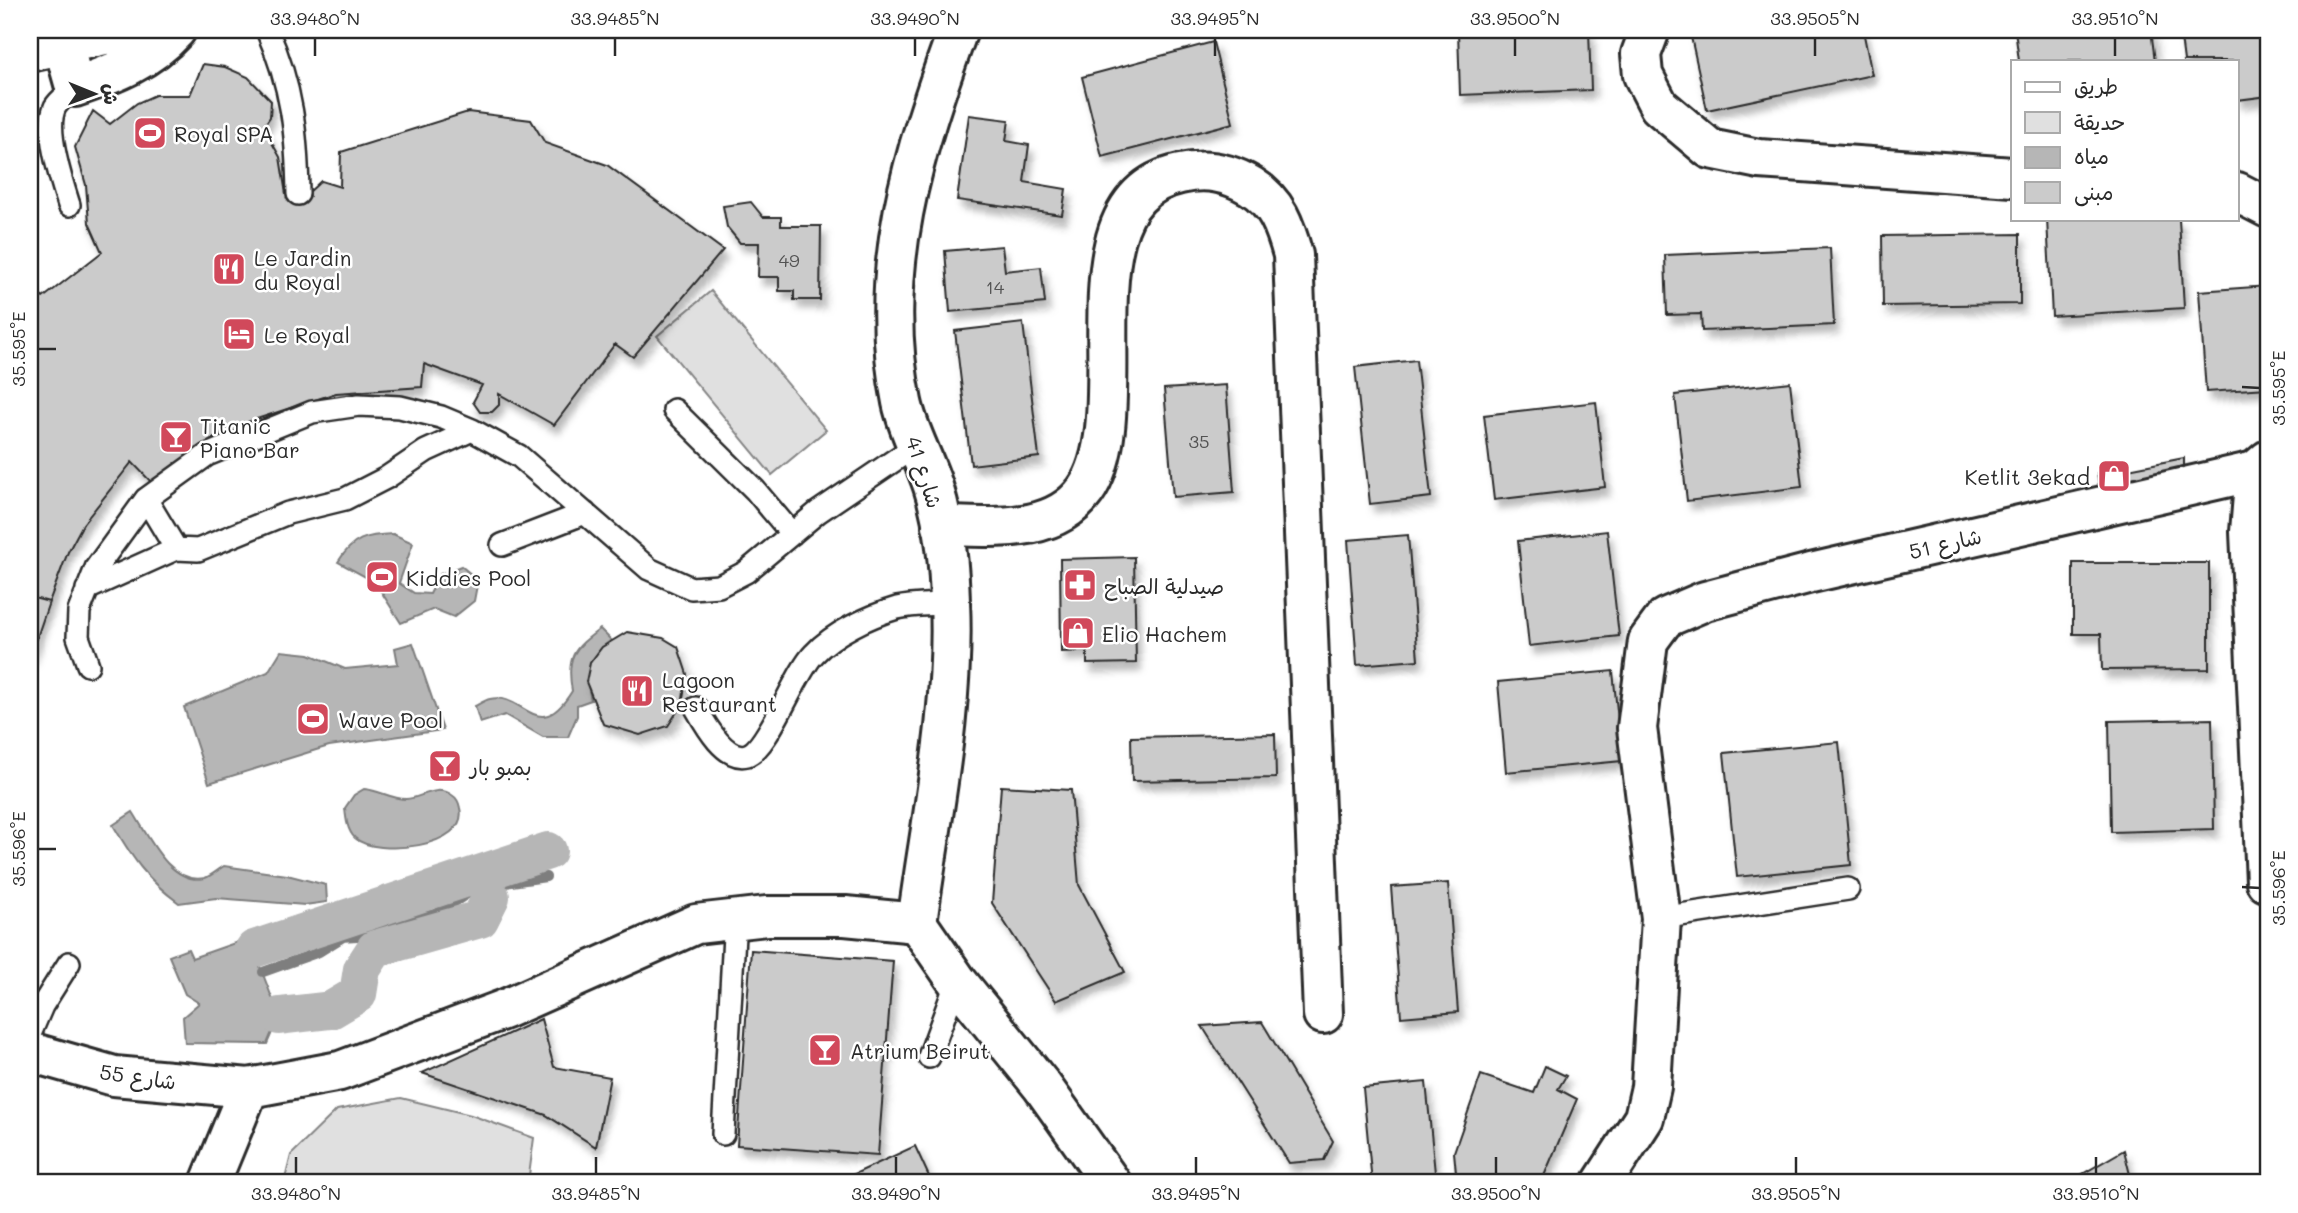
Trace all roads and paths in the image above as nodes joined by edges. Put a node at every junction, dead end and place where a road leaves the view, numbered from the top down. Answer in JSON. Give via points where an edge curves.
{"nodes":[{"id":1,"x":127,"y":30,"type":"edge"},
{"id":2,"x":176,"y":30,"type":"edge"},
{"id":3,"x":267,"y":30,"type":"edge"},
{"id":4,"x":958,"y":30,"type":"edge"},
{"id":5,"x":1650,"y":30,"type":"edge"},
{"id":6,"x":46,"y":43,"type":"edge"},
{"id":7,"x":75,"y":87,"type":"junction"},
{"id":8,"x":2011,"y":177,"type":"edge"},
{"id":9,"x":298,"y":194,"type":"dead end"},
{"id":10,"x":69,"y":205,"type":"dead end"},
{"id":11,"x":674,"y":410,"type":"dead end"},
{"id":12,"x":472,"y":430,"type":"junction"},
{"id":13,"x":917,"y":445,"type":"junction"},
{"id":14,"x":2262,"y":466,"type":"edge"},
{"id":15,"x":146,"y":499,"type":"junction"},
{"id":16,"x":585,"y":513,"type":"junction"},
{"id":17,"x":942,"y":526,"type":"junction"},
{"id":18,"x":792,"y":534,"type":"junction"},
{"id":19,"x":502,"y":545,"type":"dead end"},
{"id":20,"x":176,"y":549,"type":"junction"},
{"id":21,"x":87,"y":589,"type":"junction"},
{"id":22,"x":951,"y":603,"type":"junction"},
{"id":23,"x":89,"y":665,"type":"dead end"},
{"id":24,"x":695,"y":708,"type":"dead end"},
{"id":25,"x":2266,"y":882,"type":"dead end"},
{"id":26,"x":1848,"y":889,"type":"dead end"},
{"id":27,"x":735,"y":918,"type":"junction"},
{"id":28,"x":1661,"y":918,"type":"junction"},
{"id":29,"x":917,"y":923,"type":"junction"},
{"id":30,"x":69,"y":963,"type":"dead end"},
{"id":31,"x":957,"y":981,"type":"junction"},
{"id":32,"x":1323,"y":1014,"type":"dead end"},
{"id":33,"x":30,"y":1034,"type":"edge"},
{"id":34,"x":30,"y":1052,"type":"edge"},
{"id":35,"x":929,"y":1057,"type":"dead end"},
{"id":36,"x":249,"y":1088,"type":"junction"},
{"id":37,"x":723,"y":1134,"type":"dead end"},
{"id":38,"x":210,"y":1183,"type":"edge"},
{"id":39,"x":1111,"y":1183,"type":"edge"},
{"id":40,"x":1602,"y":1183,"type":"edge"}],
"edges":[{"from":1,"to":6,"type":"street"},
{"from":2,"to":7,"type":"street","via":[[142,60]]},
{"from":3,"to":9,"type":"lane","via":[[297,132]]},
{"from":4,"to":13,"type":"street","name":"شارع 41","via":[[911,169],[893,272],[895,364]]},
{"from":5,"to":8,"type":"street","via":[[1641,54],[1643,75],[1659,106],[1710,149],[1759,159]]},
{"from":6,"to":7,"type":"street"},
{"from":7,"to":10,"type":"lane","via":[[55,107],[53,120],[54,158]]},
{"from":11,"to":18,"type":"lane"},
{"from":12,"to":15,"type":"lane","via":[[400,407],[359,405],[312,412],[207,455]]},
{"from":12,"to":16,"type":"lane","via":[[519,456]]},
{"from":12,"to":20,"type":"lane","via":[[426,451],[345,499],[288,513],[198,550]]},
{"from":13,"to":17,"type":"street","name":"شارع 41"},
{"from":13,"to":18,"type":"lane"},
{"from":14,"to":25,"type":"street","via":[[2250,532]]},
{"from":14,"to":28,"type":"street","name":"شارع 51","via":[[1811,573],[1705,601],[1665,618],[1648,641],[1637,728]]},
{"from":15,"to":20,"type":"lane"},
{"from":15,"to":21,"type":"lane","via":[[96,568]]},
{"from":16,"to":18,"type":"lane","via":[[649,569],[691,588],[719,586],[747,572]]},
{"from":16,"to":19,"type":"lane"},
{"from":17,"to":22,"type":"street","name":"شارع 41"},
{"from":17,"to":32,"type":"street","via":[[1023,527],[1056,516],[1084,493],[1101,461],[1111,258],[1119,225],[1138,196],[1167,177],[1200,170],[1234,176],[1264,194],[1284,222],[1293,255]]},
{"from":20,"to":21,"type":"lane"},
{"from":21,"to":23,"type":"lane","via":[[79,611],[78,636]]},
{"from":22,"to":24,"type":"lane","via":[[898,608],[832,638],[812,655],[754,752],[734,754],[709,731]]},
{"from":22,"to":29,"type":"street","name":"شارع 41","via":[[941,752]]},
{"from":26,"to":28,"type":"lane"},
{"from":27,"to":29,"type":"street","name":"شارع 55","via":[[845,916]]},
{"from":27,"to":36,"type":"street","name":"شارع 55","via":[[696,924],[505,1009],[340,1071]]},
{"from":27,"to":37,"type":"lane"},
{"from":28,"to":40,"type":"street","name":"شارع 51","via":[[1651,1087],[1644,1118]]},
{"from":29,"to":31,"type":"street"},
{"from":30,"to":33,"type":"lane"},
{"from":31,"to":35,"type":"lane"},
{"from":31,"to":39,"type":"street","via":[[1042,1086]]},
{"from":34,"to":36,"type":"street","name":"شارع 55","via":[[114,1076]]},
{"from":36,"to":38,"type":"street"}]}
